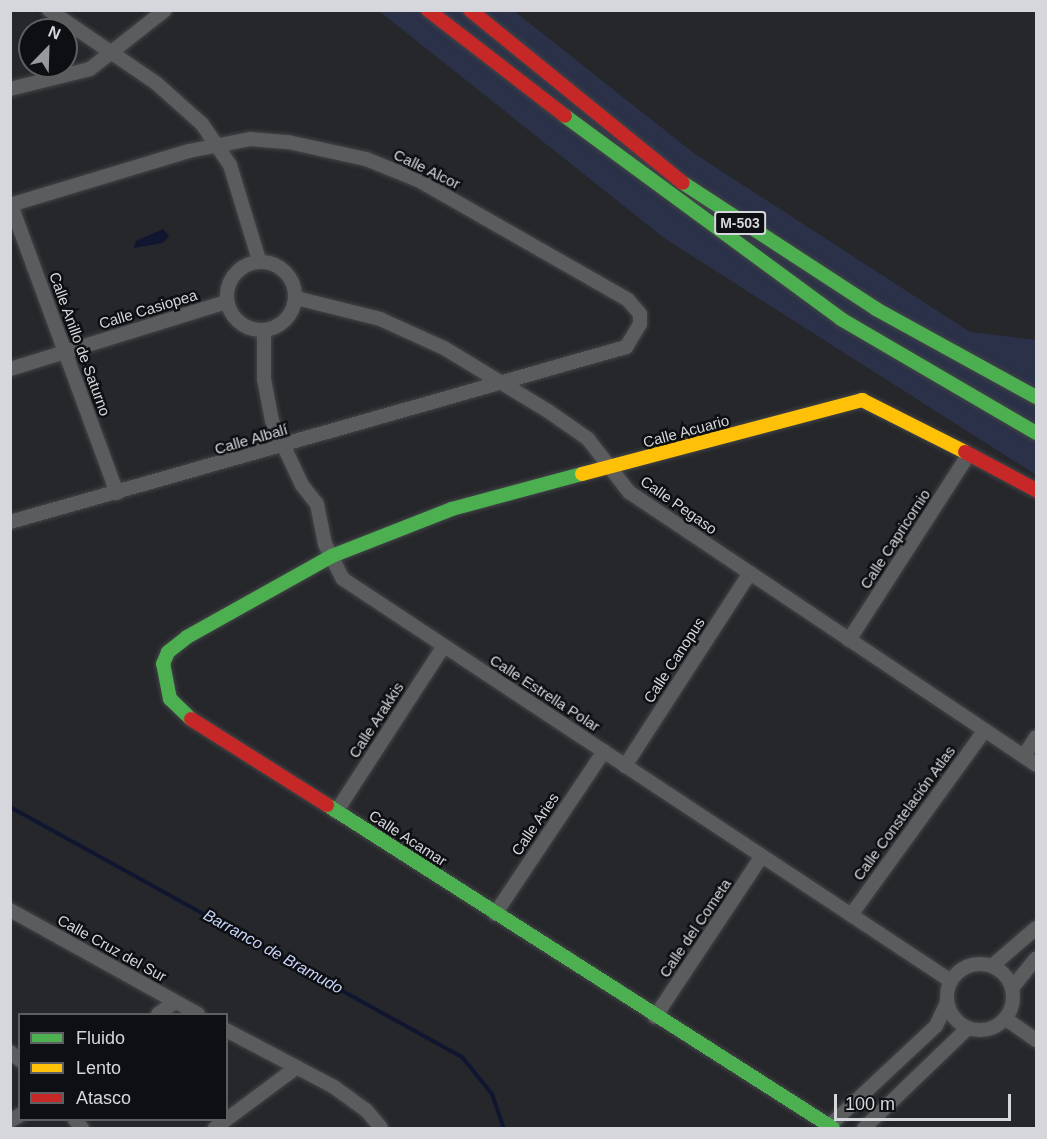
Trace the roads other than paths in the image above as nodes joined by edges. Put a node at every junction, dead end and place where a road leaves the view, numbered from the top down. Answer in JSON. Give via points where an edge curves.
{"nodes":[{"id":1,"x":49,"y":10,"type":"edge"},
{"id":2,"x":165,"y":10,"type":"edge"},
{"id":3,"x":428,"y":10,"type":"edge"},
{"id":4,"x":470,"y":10,"type":"edge"},
{"id":5,"x":110,"y":52,"type":"junction"},
{"id":6,"x":10,"y":89,"type":"edge"},
{"id":7,"x":219,"y":145,"type":"junction"},
{"id":8,"x":11,"y":205,"type":"edge"},
{"id":9,"x":742,"y":249,"type":"junction"},
{"id":10,"x":260,"y":260,"type":"junction"},
{"id":11,"x":296,"y":298,"type":"junction"},
{"id":12,"x":227,"y":302,"type":"junction"},
{"id":13,"x":876,"y":309,"type":"junction"},
{"id":14,"x":264,"y":331,"type":"junction"},
{"id":15,"x":65,"y":352,"type":"junction"},
{"id":16,"x":10,"y":369,"type":"edge"},
{"id":17,"x":500,"y":382,"type":"junction"},
{"id":18,"x":1036,"y":388,"type":"edge"},
{"id":19,"x":1036,"y":397,"type":"edge"},
{"id":20,"x":1036,"y":420,"type":"edge"},
{"id":21,"x":1036,"y":433,"type":"edge"},
{"id":22,"x":283,"y":448,"type":"junction"},
{"id":23,"x":968,"y":455,"type":"junction"},
{"id":24,"x":613,"y":468,"type":"junction"},
{"id":25,"x":1036,"y":490,"type":"edge"},
{"id":26,"x":117,"y":494,"type":"junction"},
{"id":27,"x":10,"y":522,"type":"edge"},
{"id":28,"x":332,"y":556,"type":"junction"},
{"id":29,"x":750,"y":573,"type":"junction"},
{"id":30,"x":849,"y":640,"type":"junction"},
{"id":31,"x":444,"y":646,"type":"junction"},
{"id":32,"x":984,"y":731,"type":"junction"},
{"id":33,"x":1036,"y":737,"type":"edge"},
{"id":34,"x":604,"y":751,"type":"junction"},
{"id":35,"x":1024,"y":756,"type":"junction"},
{"id":36,"x":1036,"y":764,"type":"edge"},
{"id":37,"x":625,"y":766,"type":"junction"},
{"id":38,"x":336,"y":812,"type":"junction"},
{"id":39,"x":762,"y":856,"type":"junction"},
{"id":40,"x":10,"y":910,"type":"edge"},
{"id":41,"x":495,"y":914,"type":"junction"},
{"id":42,"x":851,"y":915,"type":"junction"},
{"id":43,"x":1036,"y":928,"type":"edge"},
{"id":44,"x":1036,"y":958,"type":"edge"},
{"id":45,"x":992,"y":966,"type":"junction"},
{"id":46,"x":951,"y":981,"type":"junction"},
{"id":47,"x":1012,"y":988,"type":"junction"},
{"id":48,"x":175,"y":1002,"type":"junction"},
{"id":49,"x":947,"y":1002,"type":"junction"},
{"id":50,"x":159,"y":1013,"type":"edge"},
{"id":51,"x":196,"y":1013,"type":"edge"},
{"id":52,"x":655,"y":1017,"type":"junction"},
{"id":53,"x":1006,"y":1019,"type":"junction"},
{"id":54,"x":968,"y":1028,"type":"junction"},
{"id":55,"x":228,"y":1031,"type":"edge"},
{"id":56,"x":1036,"y":1040,"type":"edge"},
{"id":57,"x":297,"y":1067,"type":"junction"},
{"id":58,"x":228,"y":1118,"type":"edge"},
{"id":59,"x":831,"y":1127,"type":"edge"},
{"id":60,"x":381,"y":1128,"type":"edge"},
{"id":61,"x":864,"y":1128,"type":"edge"}],
"edges":[{"from":1,"to":5,"type":"street"},
{"from":2,"to":5,"type":"street"},
{"from":3,"to":9,"type":"main road","number":"M-503"},
{"from":4,"to":13,"type":"main road","number":"M-503","via":[[693,191]]},
{"from":5,"to":6,"type":"street","via":[[90,69]]},
{"from":5,"to":7,"type":"street","via":[[156,83]]},
{"from":7,"to":8,"type":"street","name":"Calle Alcor"},
{"from":7,"to":10,"type":"street","via":[[243,196]]},
{"from":7,"to":17,"type":"street","name":"Calle Alcor","via":[[250,139],[288,142],[376,163],[418,180],[628,300],[640,314],[640,324],[626,347]]},
{"from":8,"to":15,"type":"street","name":"Calle Anillo de Saturno"},
{"from":9,"to":20,"type":"main road","number":"M-503","via":[[949,375]]},
{"from":9,"to":21,"type":"main road","number":"M-503","via":[[842,319]]},
{"from":10,"to":11,"type":"street","via":[[280,267],[291,278]]},
{"from":10,"to":12,"type":"street","via":[[242,267],[230,281]]},
{"from":11,"to":14,"type":"street","via":[[291,314],[278,326]]},
{"from":11,"to":17,"type":"street","name":"Calle Pegaso","via":[[380,319],[444,348]]},
{"from":12,"to":14,"type":"street","via":[[242,325]]},
{"from":12,"to":15,"type":"street","name":"Calle Casiopea"},
{"from":13,"to":18,"type":"main road","number":"M-503"},
{"from":13,"to":19,"type":"main road","number":"M-503"},
{"from":14,"to":22,"type":"street","name":"Calle Estrella Polar","via":[[264,380]]},
{"from":15,"to":16,"type":"street","name":"Calle Casiopea"},
{"from":15,"to":26,"type":"street","name":"Calle Anillo de Saturno"},
{"from":17,"to":22,"type":"street","name":"Calle Albalí"},
{"from":17,"to":24,"type":"street","name":"Calle Pegaso","via":[[588,439]]},
{"from":22,"to":26,"type":"street","name":"Calle Albalí"},
{"from":22,"to":28,"type":"street","name":"Calle Estrella Polar","via":[[317,504]]},
{"from":23,"to":24,"type":"main road","name":"Calle Acuario","via":[[862,400]]},
{"from":23,"to":25,"type":"main road","name":"Calle Acuario"},
{"from":23,"to":30,"type":"street","name":"Calle Capricornio"},
{"from":24,"to":28,"type":"main road","name":"Calle Acuario","via":[[452,509]]},
{"from":24,"to":29,"type":"street","name":"Calle Pegaso","via":[[629,492]]},
{"from":26,"to":27,"type":"street","name":"Calle Albalí"},
{"from":28,"to":31,"type":"street","name":"Calle Estrella Polar","via":[[343,579]]},
{"from":28,"to":38,"type":"main road","name":"Calle Acamar","via":[[187,637],[168,652],[163,664],[170,699],[178,710]]},
{"from":29,"to":30,"type":"street","name":"Calle Pegaso"},
{"from":29,"to":37,"type":"street","name":"Calle Canopus"},
{"from":30,"to":32,"type":"street","name":"Calle Pegaso"},
{"from":31,"to":34,"type":"street","name":"Calle Estrella Polar"},
{"from":31,"to":38,"type":"street","name":"Calle Arakkis"},
{"from":32,"to":35,"type":"street","name":"Calle Pegaso"},
{"from":32,"to":42,"type":"street","name":"Calle Constelación Atlas"},
{"from":33,"to":35,"type":"street"},
{"from":34,"to":37,"type":"street","name":"Calle Estrella Polar"},
{"from":34,"to":41,"type":"street","name":"Calle Aries"},
{"from":35,"to":36,"type":"street","name":"Calle Pegaso"},
{"from":37,"to":39,"type":"street","name":"Calle Estrella Polar"},
{"from":38,"to":41,"type":"main road","name":"Calle Acamar"},
{"from":39,"to":42,"type":"street","name":"Calle Estrella Polar"},
{"from":39,"to":52,"type":"street","name":"Calle del Cometa"},
{"from":40,"to":48,"type":"street","name":"Calle Cruz del Sur"},
{"from":41,"to":52,"type":"main road","name":"Calle Acamar"},
{"from":42,"to":46,"type":"street","name":"Calle Estrella Polar"},
{"from":43,"to":45,"type":"street"},
{"from":44,"to":47,"type":"street"},
{"from":45,"to":46,"type":"street","via":[[965,967]]},
{"from":45,"to":47,"type":"street","via":[[1007,977]]},
{"from":46,"to":49,"type":"street"},
{"from":47,"to":53,"type":"street","via":[[1012,1006]]},
{"from":48,"to":50,"type":"street"},
{"from":48,"to":51,"type":"street","name":"Calle Cruz del Sur"},
{"from":49,"to":54,"type":"street","via":[[956,1021]]},
{"from":49,"to":59,"type":"street","via":[[936,1026]]},
{"from":52,"to":59,"type":"main road","name":"Calle Acamar"},
{"from":53,"to":54,"type":"street","via":[[994,1028]]},
{"from":53,"to":56,"type":"street"},
{"from":54,"to":61,"type":"street"},
{"from":55,"to":57,"type":"street"},
{"from":57,"to":58,"type":"street"},
{"from":57,"to":60,"type":"street","via":[[366,1110]]}]}
